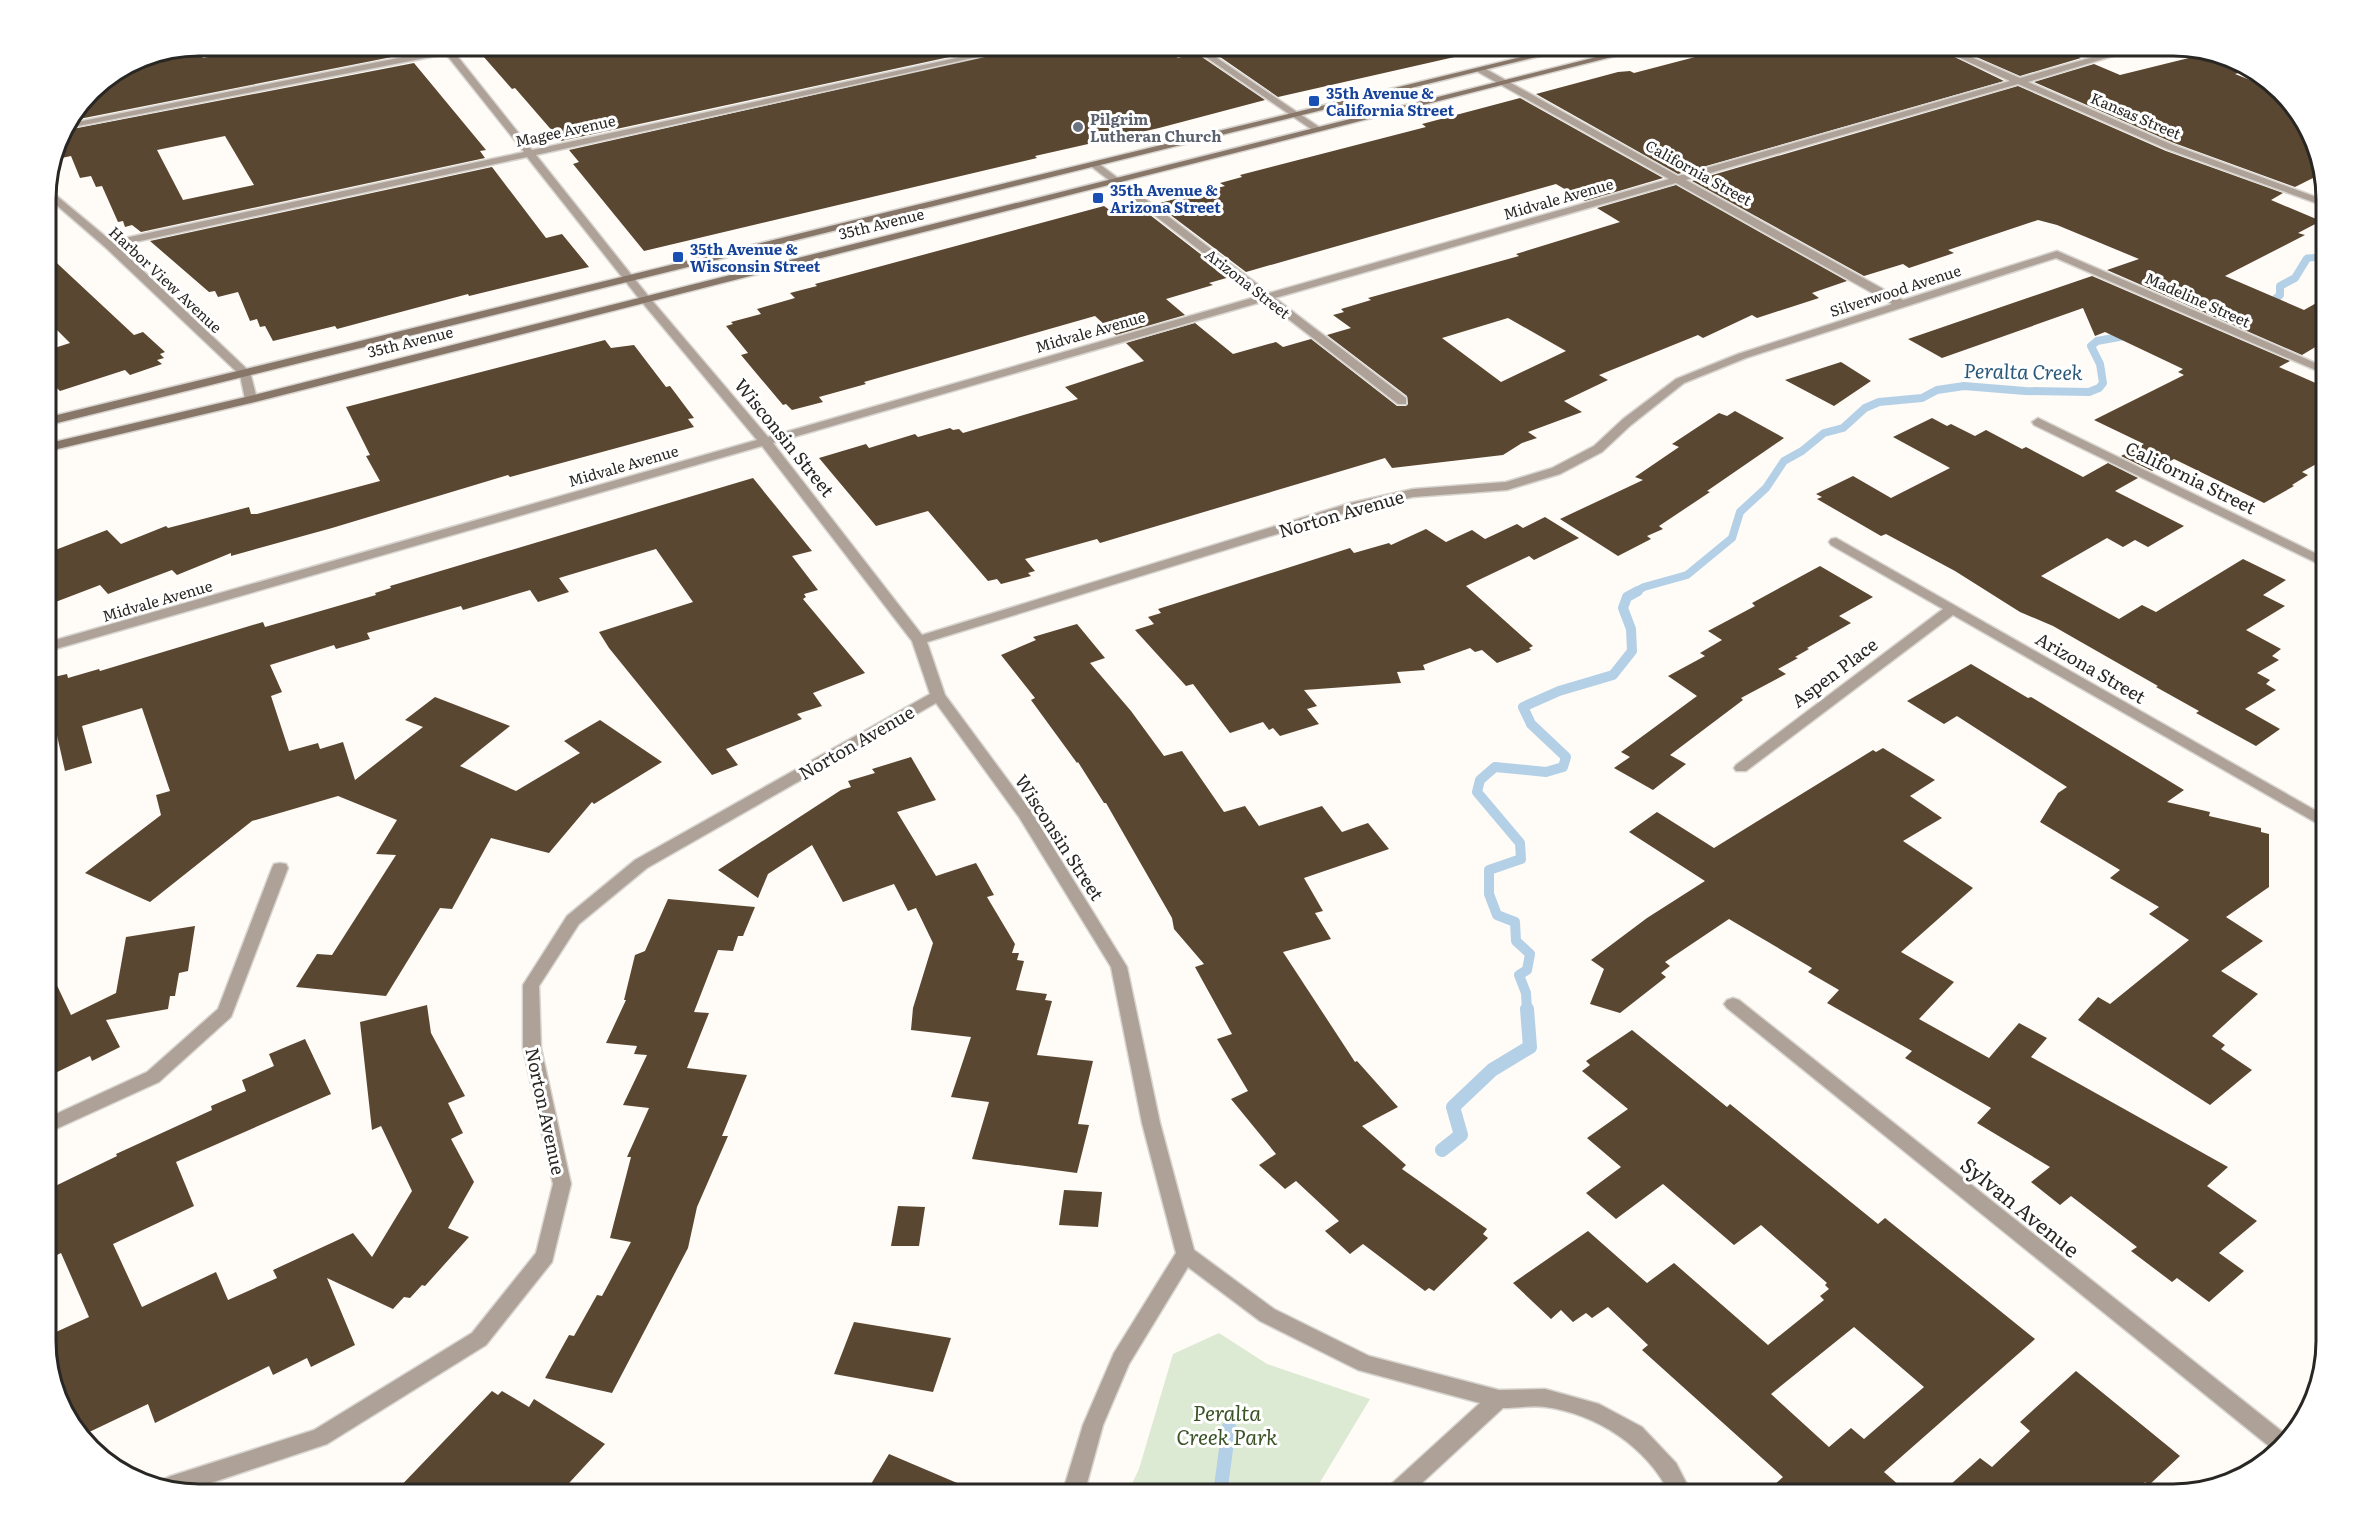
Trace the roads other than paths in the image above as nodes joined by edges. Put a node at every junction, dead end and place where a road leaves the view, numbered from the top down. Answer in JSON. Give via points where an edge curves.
{"nodes":[{"id":1,"x":412,"y":55,"type":"edge"},
{"id":2,"x":452,"y":55,"type":"edge"},
{"id":3,"x":982,"y":55,"type":"edge"},
{"id":4,"x":1207,"y":55,"type":"edge"},
{"id":5,"x":1541,"y":55,"type":"edge"},
{"id":6,"x":1615,"y":55,"type":"edge"},
{"id":7,"x":1959,"y":55,"type":"edge"},
{"id":8,"x":2110,"y":55,"type":"edge"},
{"id":9,"x":1481,"y":70,"type":"junction"},
{"id":10,"x":2018,"y":81,"type":"junction"},
{"id":11,"x":1504,"y":83,"type":"junction"},
{"id":12,"x":1297,"y":116,"type":"junction"},
{"id":13,"x":76,"y":125,"type":"edge"},
{"id":14,"x":1317,"y":129,"type":"junction"},
{"id":15,"x":529,"y":153,"type":"junction"},
{"id":16,"x":1095,"y":165,"type":"junction"},
{"id":17,"x":1680,"y":180,"type":"junction"},
{"id":18,"x":1116,"y":181,"type":"junction"},
{"id":19,"x":56,"y":199,"type":"edge"},
{"id":20,"x":2316,"y":200,"type":"edge"},
{"id":21,"x":109,"y":245,"type":"junction"},
{"id":22,"x":2057,"y":254,"type":"joint"},
{"id":23,"x":630,"y":280,"type":"junction"},
{"id":24,"x":1265,"y":296,"type":"junction"},
{"id":25,"x":645,"y":299,"type":"junction"},
{"id":26,"x":1901,"y":304,"type":"junction"},
{"id":27,"x":1742,"y":356,"type":"joint"},
{"id":28,"x":2316,"y":367,"type":"edge"},
{"id":29,"x":246,"y":374,"type":"junction"},
{"id":30,"x":251,"y":399,"type":"junction"},
{"id":31,"x":1402,"y":401,"type":"dead end"},
{"id":32,"x":56,"y":419,"type":"edge"},
{"id":33,"x":2038,"y":422,"type":"dead end"},
{"id":34,"x":764,"y":440,"type":"junction"},
{"id":35,"x":56,"y":445,"type":"edge"},
{"id":36,"x":1836,"y":542,"type":"dead end"},
{"id":37,"x":2316,"y":559,"type":"edge"},
{"id":38,"x":1952,"y":609,"type":"junction"},
{"id":39,"x":919,"y":640,"type":"junction"},
{"id":40,"x":56,"y":645,"type":"edge"},
{"id":41,"x":938,"y":696,"type":"junction"},
{"id":42,"x":1741,"y":768,"type":"dead end"},
{"id":43,"x":2316,"y":818,"type":"edge"},
{"id":44,"x":280,"y":868,"type":"dead end"},
{"id":45,"x":1733,"y":1004,"type":"dead end"},
{"id":46,"x":56,"y":1122,"type":"edge"},
{"id":47,"x":1186,"y":1254,"type":"junction"},
{"id":48,"x":1499,"y":1399,"type":"junction"},
{"id":49,"x":2276,"y":1440,"type":"edge"},
{"id":50,"x":182,"y":1482,"type":"edge"},
{"id":51,"x":1076,"y":1484,"type":"edge"},
{"id":52,"x":1406,"y":1484,"type":"edge"},
{"id":53,"x":1676,"y":1484,"type":"edge"}],
"edges":[{"from":1,"to":13,"type":"street"},
{"from":2,"to":15,"type":"street","name":"Wisconsin Street"},
{"from":3,"to":15,"type":"street","name":"Magee Avenue"},
{"from":4,"to":12,"type":"street"},
{"from":5,"to":9,"type":"main road","name":"35th Avenue"},
{"from":6,"to":11,"type":"main road","name":"35th Avenue"},
{"from":7,"to":10,"type":"street","name":"Kansas Street"},
{"from":8,"to":10,"type":"street","name":"Midvale Avenue"},
{"from":9,"to":11,"type":"street","name":"California Street"},
{"from":9,"to":12,"type":"main road","name":"35th Avenue"},
{"from":10,"to":17,"type":"street","name":"Midvale Avenue"},
{"from":10,"to":20,"type":"street","name":"Kansas Street","via":[[2170,147]]},
{"from":11,"to":14,"type":"main road","name":"35th Avenue"},
{"from":11,"to":17,"type":"street","name":"California Street"},
{"from":12,"to":14,"type":"street"},
{"from":12,"to":16,"type":"main road","name":"35th Avenue"},
{"from":14,"to":18,"type":"main road","name":"35th Avenue"},
{"from":15,"to":21,"type":"street","name":"Magee Avenue"},
{"from":15,"to":23,"type":"street","name":"Wisconsin Street"},
{"from":16,"to":18,"type":"street","name":"Arizona Street"},
{"from":16,"to":23,"type":"main road","name":"35th Avenue"},
{"from":17,"to":24,"type":"street","name":"Midvale Avenue"},
{"from":17,"to":26,"type":"street","name":"California Street"},
{"from":18,"to":24,"type":"street","name":"Arizona Street"},
{"from":18,"to":25,"type":"main road","name":"35th Avenue"},
{"from":19,"to":21,"type":"street","name":"Harbor View Avenue"},
{"from":21,"to":29,"type":"street","name":"Harbor View Avenue"},
{"from":22,"to":26,"type":"street","name":"Silverwood Avenue"},
{"from":22,"to":28,"type":"street","name":"Madeline Street"},
{"from":23,"to":25,"type":"street","name":"Wisconsin Street"},
{"from":23,"to":29,"type":"main road","name":"35th Avenue"},
{"from":24,"to":31,"type":"street","name":"Arizona Street"},
{"from":24,"to":34,"type":"street","name":"Midvale Avenue"},
{"from":25,"to":30,"type":"main road","name":"35th Avenue"},
{"from":25,"to":34,"type":"street","name":"Wisconsin Street"},
{"from":26,"to":27,"type":"street","name":"Silverwood Avenue"},
{"from":27,"to":39,"type":"street","name":"Norton Avenue","via":[[1680,381],[1598,449],[1556,471],[1507,486],[1413,492],[1355,506]]},
{"from":29,"to":30,"type":"street"},
{"from":29,"to":32,"type":"main road","name":"35th Avenue"},
{"from":30,"to":35,"type":"main road","name":"35th Avenue"},
{"from":33,"to":37,"type":"street","name":"California Street"},
{"from":34,"to":39,"type":"street","name":"Wisconsin Street"},
{"from":34,"to":40,"type":"street","name":"Midvale Avenue"},
{"from":36,"to":38,"type":"street","name":"Arizona Street"},
{"from":38,"to":42,"type":"street","name":"Aspen Place"},
{"from":38,"to":43,"type":"street","name":"Arizona Street"},
{"from":39,"to":41,"type":"street","name":"Wisconsin Street"},
{"from":41,"to":47,"type":"street","name":"Wisconsin Street","via":[[1025,814],[1119,967],[1151,1123]]},
{"from":41,"to":50,"type":"street","name":"Norton Avenue","via":[[641,864],[573,920],[531,985],[531,1048],[562,1184],[544,1256],[478,1339],[320,1437]]},
{"from":44,"to":46,"type":"street","via":[[225,1012],[153,1077]]},
{"from":45,"to":49,"type":"street","name":"Sylvan Avenue"},
{"from":47,"to":48,"type":"street","via":[[1267,1315],[1365,1364]]},
{"from":47,"to":51,"type":"street","via":[[1121,1359],[1093,1425]]},
{"from":48,"to":52,"type":"street"},
{"from":48,"to":53,"type":"street","via":[[1545,1398],[1592,1410],[1635,1434],[1669,1470]]}]}
